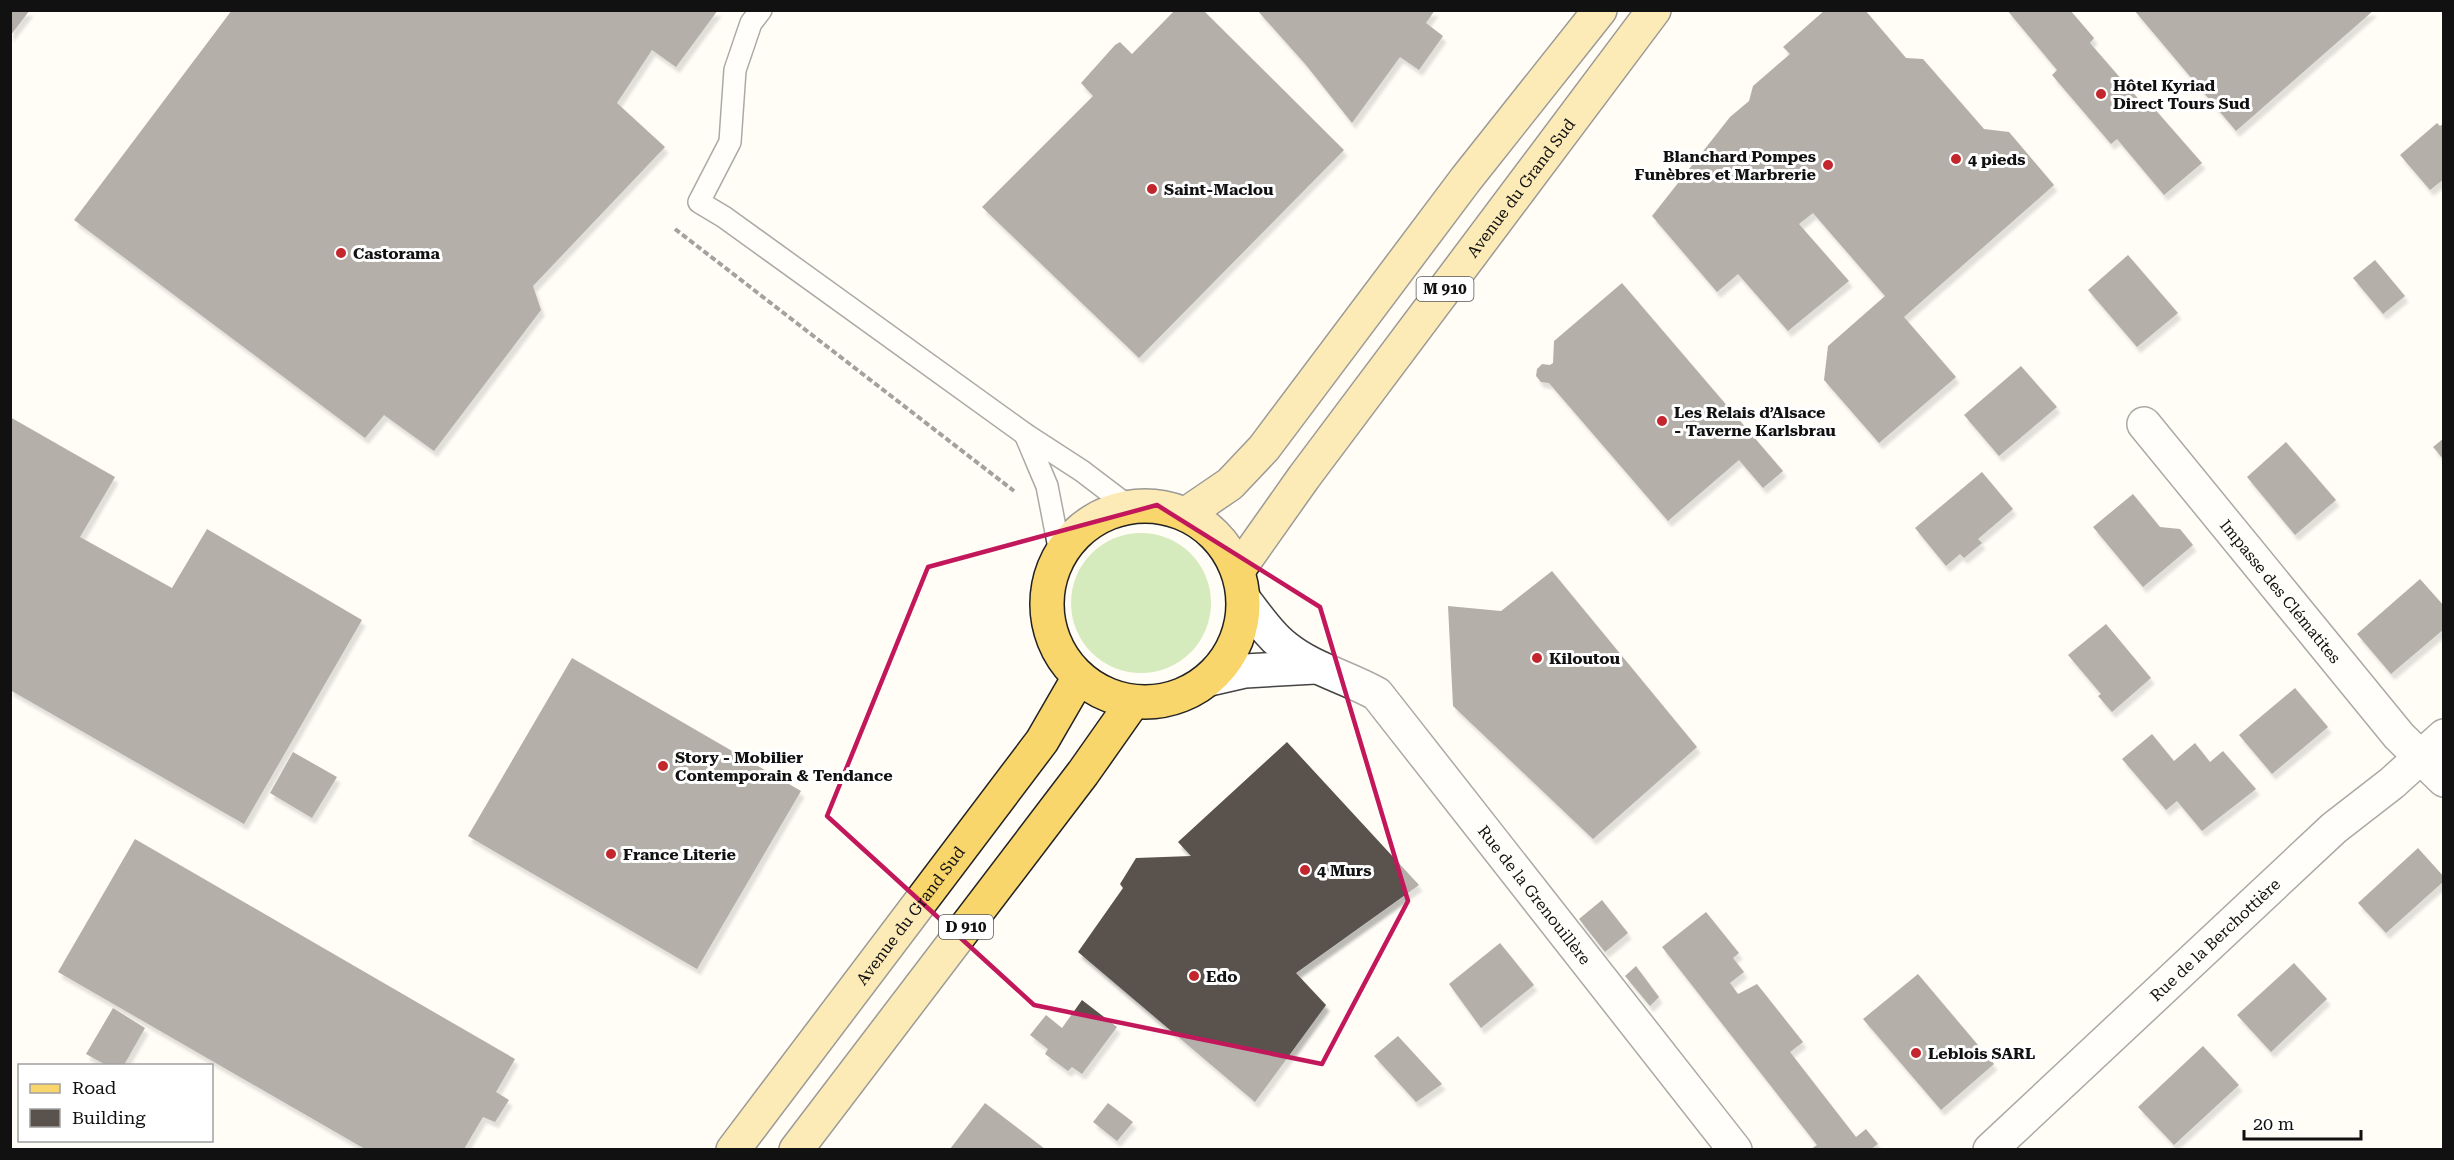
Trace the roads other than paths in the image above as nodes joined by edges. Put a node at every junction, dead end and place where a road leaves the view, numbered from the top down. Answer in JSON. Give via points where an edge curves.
{"nodes":[{"id":1,"x":761,"y":10,"type":"edge"},
{"id":2,"x":1600,"y":10,"type":"edge"},
{"id":3,"x":1654,"y":10,"type":"edge"},
{"id":4,"x":2144,"y":424,"type":"dead end"},
{"id":5,"x":1025,"y":434,"type":"junction"},
{"id":6,"x":1128,"y":506,"type":"junction"},
{"id":7,"x":1186,"y":514,"type":"junction"},
{"id":8,"x":1060,"y":553,"type":"junction"},
{"id":9,"x":1239,"y":569,"type":"junction"},
{"id":10,"x":1245,"y":601,"type":"junction"},
{"id":11,"x":1315,"y":667,"type":"junction"},
{"id":12,"x":1079,"y":677,"type":"junction"},
{"id":13,"x":1210,"y":679,"type":"junction"},
{"id":14,"x":1133,"y":702,"type":"junction"},
{"id":15,"x":2432,"y":746,"type":"edge"},
{"id":16,"x":2444,"y":780,"type":"edge"},
{"id":17,"x":733,"y":1149,"type":"edge"},
{"id":18,"x":796,"y":1149,"type":"edge"},
{"id":19,"x":1735,"y":1149,"type":"edge"},
{"id":20,"x":1990,"y":1149,"type":"edge"}],
"edges":[{"from":1,"to":5,"type":"lane","via":[[751,23],[735,70],[730,142],[699,202]]},
{"from":2,"to":7,"type":"main road","via":[[1264,448],[1230,484]]},
{"from":3,"to":9,"type":"main road","name":"Avenue du Grand Sud","number":"M 910"},
{"from":4,"to":15,"type":"street","name":"Impasse des Clématites","via":[[2399,736]]},
{"from":5,"to":6,"type":"lane"},
{"from":5,"to":8,"type":"lane","via":[[1047,486]]},
{"from":6,"to":7,"type":"main road","via":[[1157,506]]},
{"from":6,"to":8,"type":"main road","via":[[1099,516],[1077,532]]},
{"from":7,"to":9,"type":"main road","via":[[1209,528],[1226,546]]},
{"from":8,"to":12,"type":"main road","via":[[1050,578],[1050,631],[1062,656]]},
{"from":9,"to":10,"type":"main road"},
{"from":10,"to":11,"type":"street","name":"Rue de la Grenouillère","via":[[1283,646]]},
{"from":10,"to":13,"type":"main road","via":[[1240,633],[1229,658]]},
{"from":11,"to":13,"type":"street","name":"Rue de la Grenouillère","via":[[1245,671]]},
{"from":11,"to":19,"type":"street","name":"Rue de la Grenouillère","via":[[1377,694]]},
{"from":12,"to":14,"type":"main road","via":[[1113,698]]},
{"from":12,"to":17,"type":"main road","name":"Avenue du Grand Sud","number":"D 910","via":[[1042,741]]},
{"from":13,"to":14,"type":"main road","via":[[1187,694],[1161,702]]},
{"from":14,"to":18,"type":"main road","number":"D 910"},
{"from":15,"to":16,"type":"street","name":"Impasse des Clématites"},
{"from":15,"to":20,"type":"street","name":"Rue de la Berchottière","via":[[2334,828]]}]}
